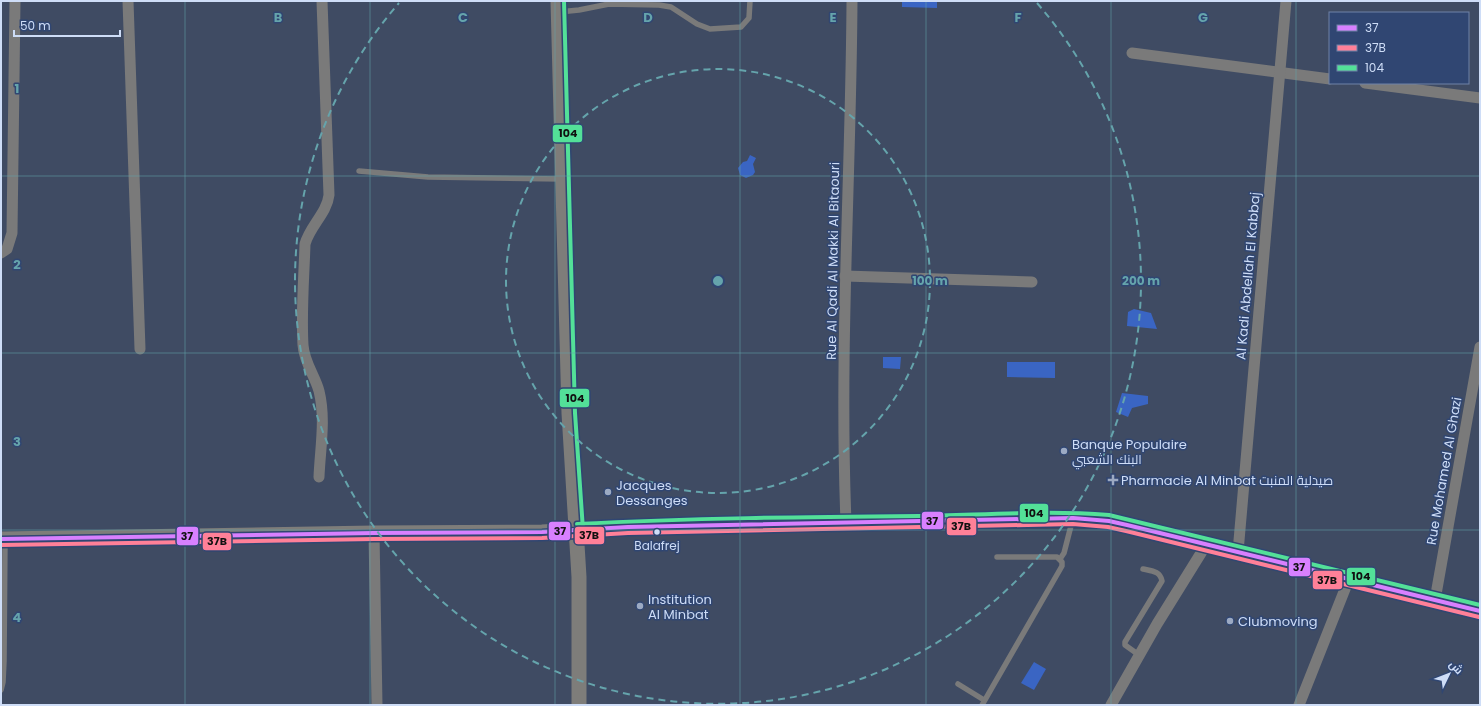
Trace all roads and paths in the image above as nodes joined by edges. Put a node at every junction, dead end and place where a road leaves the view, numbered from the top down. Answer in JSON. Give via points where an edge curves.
{"nodes":[{"id":1,"x":15,"y":1,"type":"edge"},
{"id":2,"x":128,"y":1,"type":"edge"},
{"id":3,"x":322,"y":1,"type":"edge"},
{"id":4,"x":750,"y":1,"type":"edge"},
{"id":5,"x":852,"y":1,"type":"edge"},
{"id":6,"x":1286,"y":1,"type":"edge"},
{"id":7,"x":609,"y":3,"type":"edge"},
{"id":8,"x":558,"y":6,"type":"edge"},
{"id":9,"x":1132,"y":54,"type":"dead end"},
{"id":10,"x":1280,"y":72,"type":"junction"},
{"id":11,"x":1329,"y":79,"type":"edge"},
{"id":12,"x":1372,"y":84,"type":"edge"},
{"id":13,"x":1480,"y":98,"type":"edge"},
{"id":14,"x":359,"y":171,"type":"dead end"},
{"id":15,"x":562,"y":178,"type":"junction"},
{"id":16,"x":1,"y":253,"type":"edge"},
{"id":17,"x":845,"y":276,"type":"junction"},
{"id":18,"x":1032,"y":282,"type":"dead end"},
{"id":19,"x":1480,"y":347,"type":"edge"},
{"id":20,"x":140,"y":349,"type":"dead end"},
{"id":21,"x":319,"y":477,"type":"dead end"},
{"id":22,"x":1073,"y":518,"type":"junction"},
{"id":23,"x":846,"y":522,"type":"junction"},
{"id":24,"x":577,"y":530,"type":"junction"},
{"id":25,"x":374,"y":533,"type":"junction"},
{"id":26,"x":3,"y":539,"type":"edge"},
{"id":27,"x":1206,"y":545,"type":"junction"},
{"id":28,"x":1238,"y":552,"type":"junction"},
{"id":29,"x":997,"y":557,"type":"dead end"},
{"id":30,"x":1060,"y":559,"type":"junction"},
{"id":31,"x":1143,"y":569,"type":"dead end"},
{"id":32,"x":1349,"y":579,"type":"junction"},
{"id":33,"x":1435,"y":600,"type":"junction"},
{"id":34,"x":1480,"y":611,"type":"edge"},
{"id":35,"x":1139,"y":655,"type":"junction"},
{"id":36,"x":958,"y":684,"type":"dead end"},
{"id":37,"x":1,"y":690,"type":"edge"},
{"id":38,"x":983,"y":703,"type":"edge"},
{"id":39,"x":377,"y":705,"type":"edge"},
{"id":40,"x":579,"y":705,"type":"edge"},
{"id":41,"x":1111,"y":705,"type":"edge"},
{"id":42,"x":1299,"y":705,"type":"edge"}],
"edges":[{"from":1,"to":16,"type":"street","via":[[12,233],[7,249]]},
{"from":2,"to":20,"type":"street"},
{"from":3,"to":21,"type":"street","via":[[329,195],[328,204],[309,232],[305,244],[303,323],[304,355],[320,398],[322,419]]},
{"from":4,"to":7,"type":"lane","via":[[749,18],[741,27],[710,29],[697,24],[671,7]]},
{"from":5,"to":17,"type":"street","name":"Rue Al Qadi Al Makki Al Bitaouri"},
{"from":6,"to":10,"type":"street","name":"Al Kadi Abdellah El Kabbaj"},
{"from":7,"to":8,"type":"lane","via":[[579,10]]},
{"from":8,"to":15,"type":"main road"},
{"from":9,"to":10,"type":"street"},
{"from":10,"to":11,"type":"street"},
{"from":10,"to":28,"type":"street","name":"Al Kadi Abdellah El Kabbaj"},
{"from":12,"to":13,"type":"street"},
{"from":14,"to":15,"type":"lane","via":[[428,177]]},
{"from":15,"to":24,"type":"main road","via":[[569,413]]},
{"from":17,"to":18,"type":"street"},
{"from":17,"to":23,"type":"street","name":"Rue Al Qadi Al Makki Al Bitaouri","via":[[843,434]]},
{"from":19,"to":33,"type":"street","name":"Rue Mohamed Al Ghazi"},
{"from":22,"to":23,"type":"main road"},
{"from":22,"to":27,"type":"main road","via":[[1109,521]]},
{"from":22,"to":30,"type":"lane"},
{"from":23,"to":24,"type":"main road"},
{"from":24,"to":25,"type":"main road"},
{"from":24,"to":40,"type":"main road"},
{"from":25,"to":26,"type":"main road"},
{"from":25,"to":39,"type":"street"},
{"from":26,"to":37,"type":"lane","via":[[4,661]]},
{"from":27,"to":28,"type":"main road"},
{"from":27,"to":35,"type":"street"},
{"from":28,"to":32,"type":"main road"},
{"from":29,"to":30,"type":"lane","via":[[1053,556]]},
{"from":30,"to":38,"type":"lane","via":[[1062,566]]},
{"from":31,"to":35,"type":"lane","via":[[1157,572],[1162,581],[1125,645]]},
{"from":32,"to":33,"type":"main road"},
{"from":32,"to":42,"type":"street"},
{"from":33,"to":34,"type":"main road"},
{"from":35,"to":41,"type":"street"},
{"from":36,"to":38,"type":"lane"}]}
